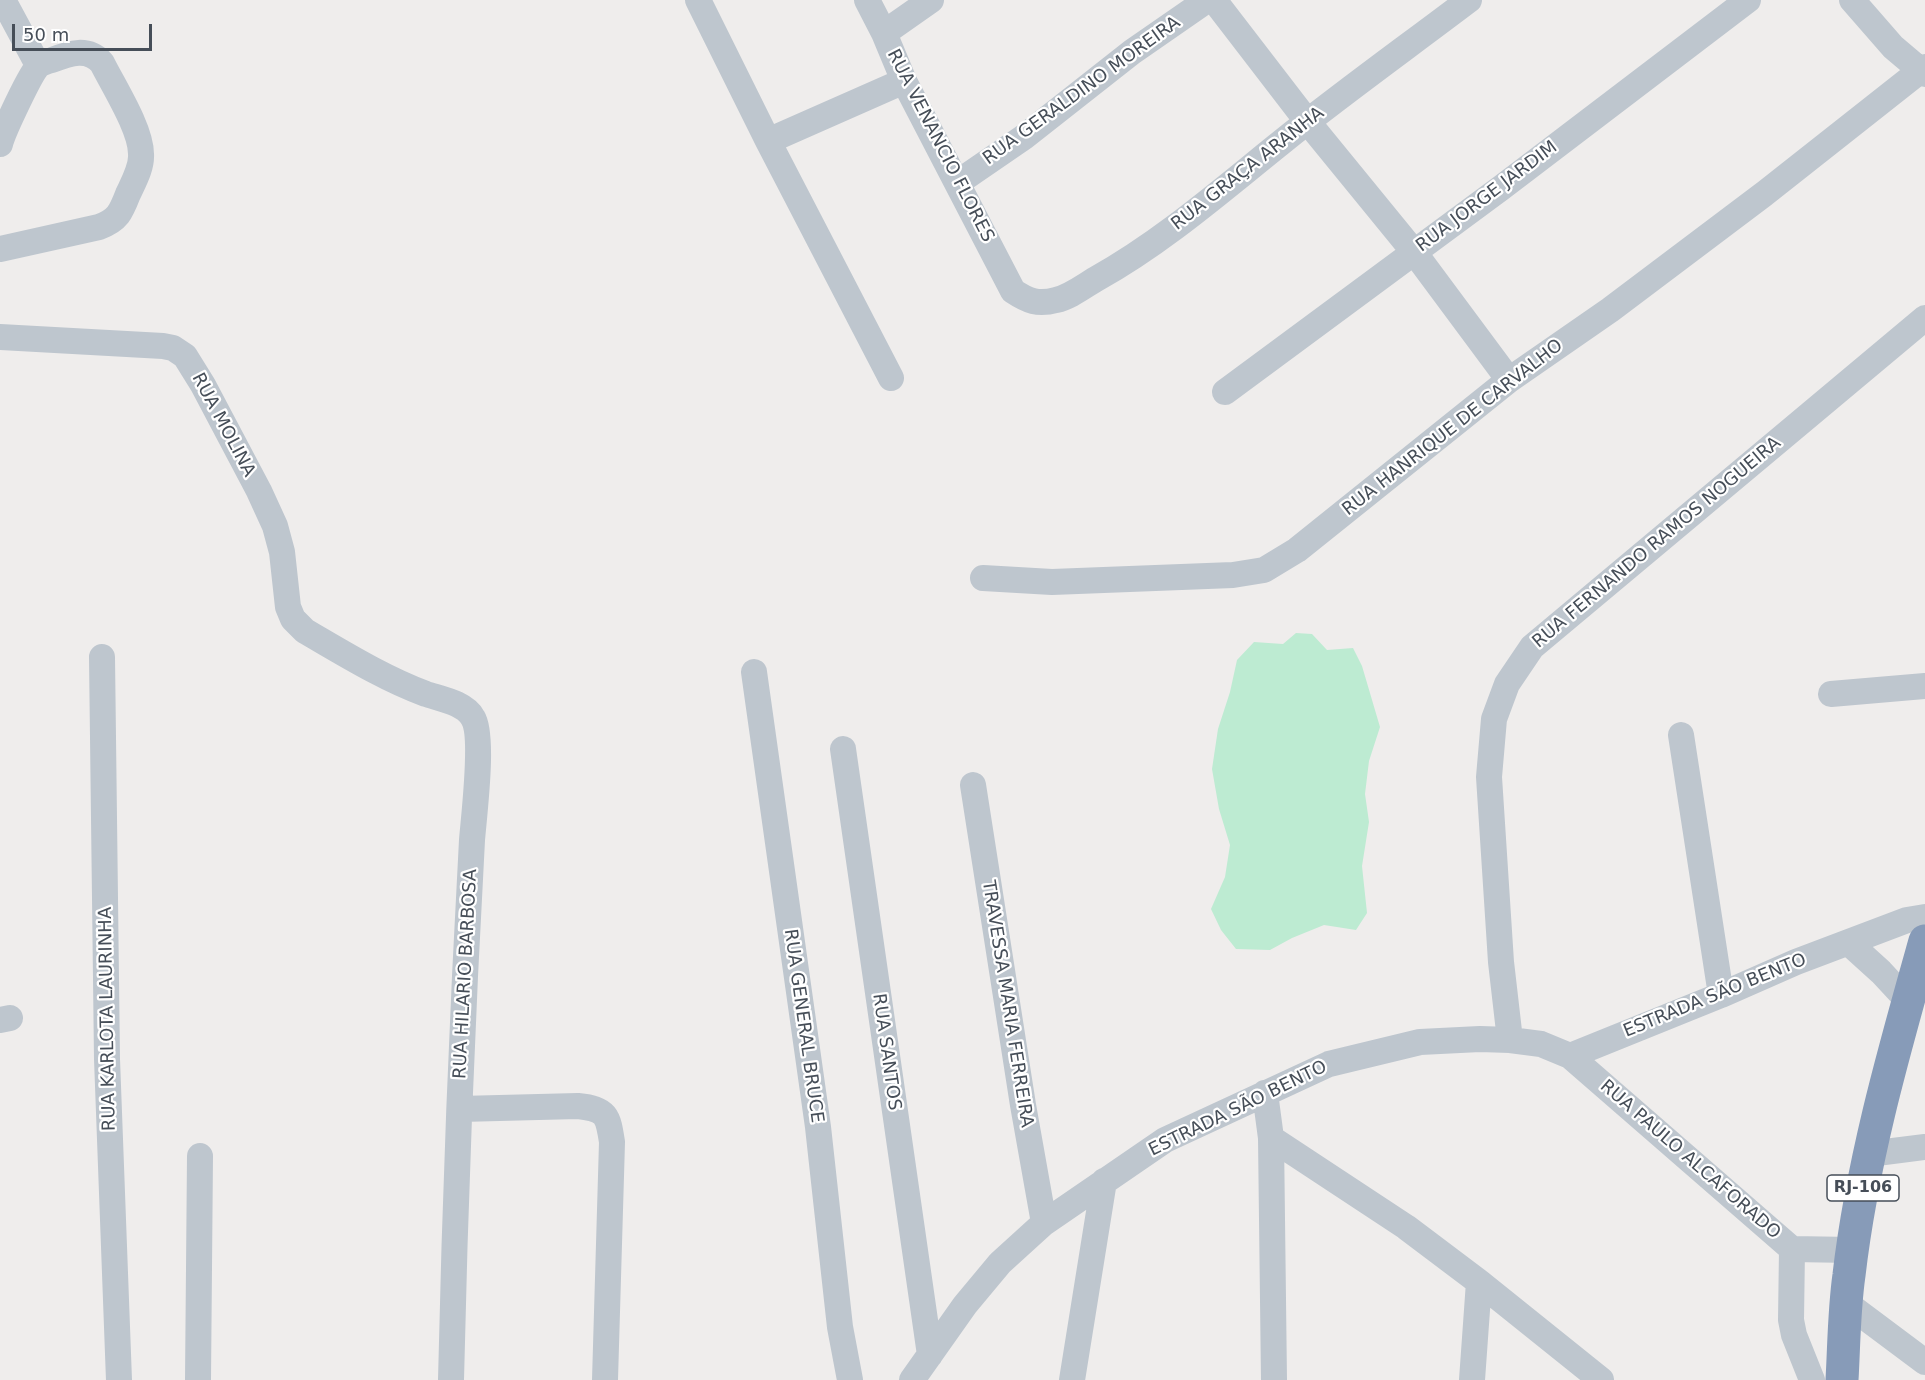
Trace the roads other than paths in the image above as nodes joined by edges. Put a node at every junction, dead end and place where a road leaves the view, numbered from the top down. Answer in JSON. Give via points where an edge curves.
{"nodes":[{"id":1,"x":3,"y":0,"type":"edge"},
{"id":2,"x":698,"y":0,"type":"edge"},
{"id":3,"x":867,"y":0,"type":"edge"},
{"id":4,"x":931,"y":0,"type":"edge"},
{"id":5,"x":1207,"y":0,"type":"edge"},
{"id":6,"x":1214,"y":0,"type":"edge"},
{"id":7,"x":1469,"y":0,"type":"edge"},
{"id":8,"x":1748,"y":0,"type":"edge"},
{"id":9,"x":1852,"y":0,"type":"edge"},
{"id":10,"x":884,"y":33,"type":"junction"},
{"id":11,"x":38,"y":65,"type":"junction"},
{"id":12,"x":1924,"y":71,"type":"edge"},
{"id":13,"x":904,"y":81,"type":"junction"},
{"id":14,"x":1307,"y":121,"type":"junction"},
{"id":15,"x":768,"y":141,"type":"junction"},
{"id":16,"x":0,"y":144,"type":"edge"},
{"id":17,"x":957,"y":183,"type":"junction"},
{"id":18,"x":0,"y":249,"type":"edge"},
{"id":19,"x":1414,"y":252,"type":"junction"},
{"id":20,"x":1013,"y":291,"type":"joint"},
{"id":21,"x":1925,"y":318,"type":"edge"},
{"id":22,"x":0,"y":337,"type":"edge"},
{"id":23,"x":891,"y":378,"type":"dead end"},
{"id":24,"x":1509,"y":380,"type":"junction"},
{"id":25,"x":1225,"y":392,"type":"dead end"},
{"id":26,"x":983,"y":578,"type":"dead end"},
{"id":27,"x":341,"y":651,"type":"joint"},
{"id":28,"x":102,"y":657,"type":"dead end"},
{"id":29,"x":753,"y":672,"type":"dead end"},
{"id":30,"x":1925,"y":686,"type":"edge"},
{"id":31,"x":1831,"y":694,"type":"dead end"},
{"id":32,"x":1681,"y":735,"type":"dead end"},
{"id":33,"x":843,"y":749,"type":"dead end"},
{"id":34,"x":974,"y":785,"type":"dead end"},
{"id":35,"x":1925,"y":917,"type":"edge"},
{"id":36,"x":1925,"y":941,"type":"edge"},
{"id":37,"x":1849,"y":943,"type":"junction"},
{"id":38,"x":1721,"y":995,"type":"junction"},
{"id":39,"x":1907,"y":1000,"type":"junction"},
{"id":40,"x":1510,"y":1040,"type":"junction"},
{"id":41,"x":1570,"y":1056,"type":"junction"},
{"id":42,"x":1265,"y":1093,"type":"junction"},
{"id":43,"x":460,"y":1109,"type":"junction"},
{"id":44,"x":1271,"y":1138,"type":"junction"},
{"id":45,"x":1925,"y":1147,"type":"edge"},
{"id":46,"x":1869,"y":1154,"type":"junction"},
{"id":47,"x":200,"y":1156,"type":"dead end"},
{"id":48,"x":1104,"y":1181,"type":"junction"},
{"id":49,"x":1044,"y":1223,"type":"junction"},
{"id":50,"x":1792,"y":1249,"type":"junction"},
{"id":51,"x":1852,"y":1250,"type":"junction"},
{"id":52,"x":1479,"y":1282,"type":"junction"},
{"id":53,"x":1846,"y":1303,"type":"junction"},
{"id":54,"x":930,"y":1355,"type":"junction"},
{"id":55,"x":1925,"y":1362,"type":"edge"},
{"id":56,"x":119,"y":1380,"type":"edge"},
{"id":57,"x":198,"y":1380,"type":"edge"},
{"id":58,"x":452,"y":1380,"type":"edge"},
{"id":59,"x":604,"y":1380,"type":"edge"},
{"id":60,"x":850,"y":1380,"type":"edge"},
{"id":61,"x":912,"y":1380,"type":"edge"},
{"id":62,"x":1072,"y":1380,"type":"edge"},
{"id":63,"x":1274,"y":1380,"type":"edge"},
{"id":64,"x":1472,"y":1380,"type":"edge"},
{"id":65,"x":1601,"y":1380,"type":"edge"},
{"id":66,"x":1812,"y":1380,"type":"edge"},
{"id":67,"x":1842,"y":1380,"type":"edge"}],
"edges":[{"from":1,"to":11,"type":"street"},
{"from":2,"to":15,"type":"street"},
{"from":3,"to":10,"type":"street","name":"RUA VENANCIO FLORES"},
{"from":4,"to":10,"type":"street"},
{"from":5,"to":17,"type":"street","name":"RUA GERALDINO MOREIRA"},
{"from":6,"to":14,"type":"street"},
{"from":7,"to":14,"type":"street","name":"RUA GRAÇA ARANHA"},
{"from":8,"to":19,"type":"street","name":"RUA JORGE JARDIM"},
{"from":9,"to":12,"type":"street","via":[[1893,47]]},
{"from":10,"to":13,"type":"street","name":"RUA VENANCIO FLORES"},
{"from":11,"to":16,"type":"street"},
{"from":11,"to":18,"type":"street","via":[[69,53],[95,55],[139,138],[138,172],[121,212],[111,222]]},
{"from":12,"to":24,"type":"street","name":"RUA HANRIQUE DE CARVALHO","via":[[1619,303]]},
{"from":13,"to":15,"type":"street"},
{"from":13,"to":17,"type":"street","name":"RUA VENANCIO FLORES"},
{"from":14,"to":19,"type":"street"},
{"from":14,"to":20,"type":"street","name":"RUA GRAÇA ARANHA","via":[[1126,262],[1056,300],[1029,301]]},
{"from":15,"to":23,"type":"street"},
{"from":17,"to":20,"type":"street","name":"RUA VENANCIO FLORES"},
{"from":19,"to":24,"type":"street"},
{"from":19,"to":25,"type":"street","name":"RUA JORGE JARDIM"},
{"from":21,"to":40,"type":"street","name":"RUA FERNANDO RAMOS NOGUEIRA","via":[[1532,647],[1507,684],[1494,718],[1489,777]]},
{"from":22,"to":27,"type":"street","name":"RUA MOLINA","via":[[163,346],[185,356],[275,526],[293,620]]},
{"from":24,"to":26,"type":"street","name":"RUA HANRIQUE DE CARVALHO","via":[[1297,550],[1264,570],[1233,575],[1052,582]]},
{"from":27,"to":43,"type":"street","name":"RUA HILARIO BARBOSA","via":[[411,688],[461,706],[475,720],[477,757]]},
{"from":28,"to":56,"type":"street","name":"RUA KARLOTA LAURINHA","via":[[107,1059]]},
{"from":29,"to":60,"type":"street","name":"RUA GENERAL BRUCE"},
{"from":30,"to":31,"type":"street"},
{"from":32,"to":38,"type":"street"},
{"from":33,"to":54,"type":"street","name":"RUA SANTOS"},
{"from":34,"to":49,"type":"street","name":"TRAVESSA MARIA FERREIRA"},
{"from":35,"to":37,"type":"street","name":"ESTRADA SÃO BENTO"},
{"from":36,"to":39,"type":"highway","number":"RJ-106"},
{"from":37,"to":38,"type":"street","name":"ESTRADA SÃO BENTO"},
{"from":37,"to":39,"type":"street"},
{"from":38,"to":41,"type":"street","name":"ESTRADA SÃO BENTO"},
{"from":39,"to":46,"type":"highway","number":"RJ-106"},
{"from":40,"to":41,"type":"street","name":"ESTRADA SÃO BENTO","via":[[1541,1044]]},
{"from":40,"to":42,"type":"street","name":"ESTRADA SÃO BENTO","via":[[1420,1042],[1329,1064]]},
{"from":41,"to":50,"type":"street","name":"RUA PAULO ALCAFORADO"},
{"from":42,"to":44,"type":"street"},
{"from":42,"to":48,"type":"street","name":"ESTRADA SÃO BENTO","via":[[1165,1140]]},
{"from":43,"to":58,"type":"street","name":"RUA HILARIO BARBOSA"},
{"from":43,"to":59,"type":"street","via":[[592,1107],[609,1121],[612,1142]]},
{"from":44,"to":52,"type":"street","via":[[1406,1227]]},
{"from":44,"to":63,"type":"street"},
{"from":45,"to":46,"type":"street"},
{"from":46,"to":51,"type":"highway","number":"RJ-106"},
{"from":47,"to":57,"type":"street"},
{"from":48,"to":49,"type":"street","name":"ESTRADA SÃO BENTO"},
{"from":48,"to":62,"type":"street"},
{"from":49,"to":54,"type":"street","name":"ESTRADA SÃO BENTO","via":[[1000,1263]]},
{"from":50,"to":51,"type":"street","name":"RUA PAULO ALCAFORADO"},
{"from":50,"to":66,"type":"street","via":[[1792,1328]]},
{"from":51,"to":53,"type":"highway","number":"RJ-106"},
{"from":52,"to":64,"type":"street"},
{"from":52,"to":65,"type":"street"},
{"from":53,"to":55,"type":"street"},
{"from":53,"to":67,"type":"highway","number":"RJ-106"},
{"from":54,"to":61,"type":"street","name":"ESTRADA SÃO BENTO"}]}
